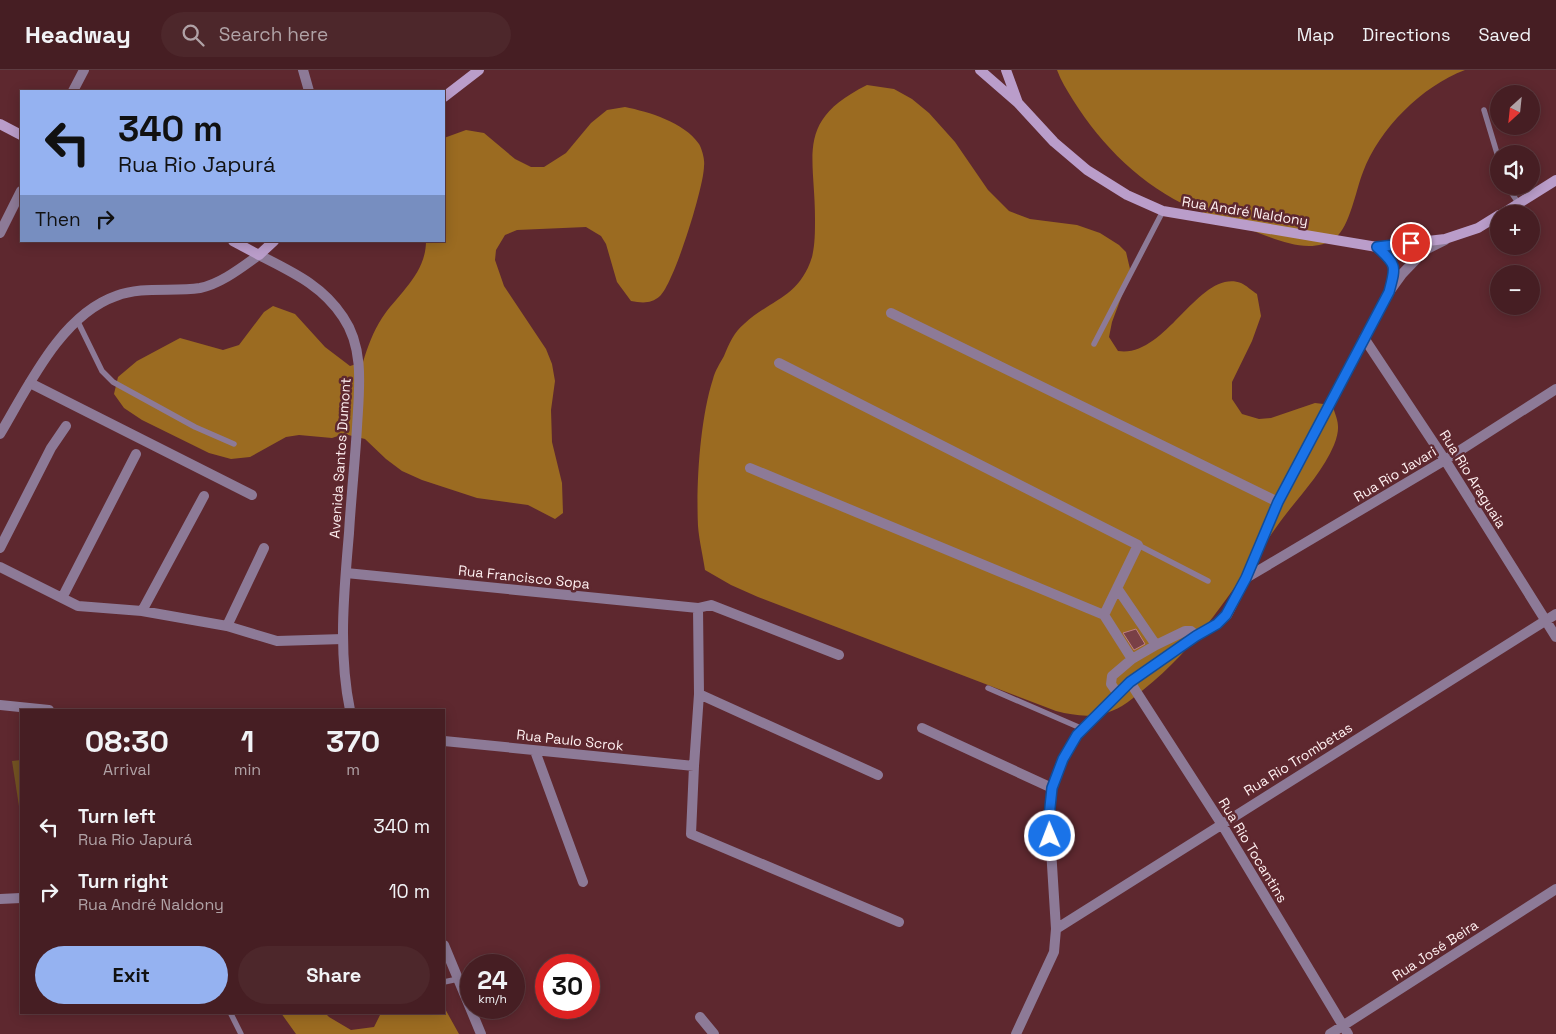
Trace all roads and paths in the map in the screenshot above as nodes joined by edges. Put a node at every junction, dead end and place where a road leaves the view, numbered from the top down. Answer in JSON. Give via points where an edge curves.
{"nodes":[{"id":1,"x":84,"y":70,"type":"edge"},
{"id":2,"x":303,"y":70,"type":"edge"},
{"id":3,"x":479,"y":70,"type":"edge"},
{"id":4,"x":980,"y":70,"type":"edge"},
{"id":5,"x":1006,"y":70,"type":"edge"},
{"id":6,"x":74,"y":90,"type":"edge"},
{"id":7,"x":309,"y":90,"type":"edge"},
{"id":8,"x":445,"y":97,"type":"edge"},
{"id":9,"x":1018,"y":103,"type":"junction"},
{"id":10,"x":1484,"y":110,"type":"dead end"},
{"id":11,"x":0,"y":124,"type":"edge"},
{"id":12,"x":20,"y":134,"type":"edge"},
{"id":13,"x":1494,"y":145,"type":"edge"},
{"id":14,"x":1556,"y":180,"type":"edge"},
{"id":15,"x":20,"y":193,"type":"edge"},
{"id":16,"x":1513,"y":195,"type":"edge"},
{"id":17,"x":1519,"y":204,"type":"joint"},
{"id":18,"x":1163,"y":211,"type":"junction"},
{"id":19,"x":1490,"y":221,"type":"edge"},
{"id":20,"x":0,"y":233,"type":"edge"},
{"id":21,"x":1446,"y":239,"type":"junction"},
{"id":22,"x":235,"y":242,"type":"edge"},
{"id":23,"x":273,"y":242,"type":"edge"},
{"id":24,"x":1377,"y":247,"type":"junction"},
{"id":25,"x":259,"y":255,"type":"junction"},
{"id":26,"x":1389,"y":292,"type":"junction"},
{"id":27,"x":891,"y":313,"type":"dead end"},
{"id":28,"x":77,"y":320,"type":"junction"},
{"id":29,"x":1364,"y":338,"type":"junction"},
{"id":30,"x":1094,"y":344,"type":"dead end"},
{"id":31,"x":779,"y":363,"type":"dead end"},
{"id":32,"x":30,"y":383,"type":"junction"},
{"id":33,"x":1556,"y":389,"type":"edge"},
{"id":34,"x":66,"y":426,"type":"dead end"},
{"id":35,"x":0,"y":434,"type":"edge"},
{"id":36,"x":234,"y":444,"type":"dead end"},
{"id":37,"x":136,"y":454,"type":"dead end"},
{"id":38,"x":1445,"y":460,"type":"junction"},
{"id":39,"x":750,"y":468,"type":"dead end"},
{"id":40,"x":252,"y":495,"type":"dead end"},
{"id":41,"x":204,"y":496,"type":"dead end"},
{"id":42,"x":1278,"y":502,"type":"junction"},
{"id":43,"x":1138,"y":545,"type":"junction"},
{"id":44,"x":0,"y":548,"type":"edge"},
{"id":45,"x":264,"y":548,"type":"dead end"},
{"id":46,"x":0,"y":567,"type":"edge"},
{"id":47,"x":346,"y":573,"type":"junction"},
{"id":48,"x":1246,"y":578,"type":"junction"},
{"id":49,"x":1208,"y":581,"type":"dead end"},
{"id":50,"x":1117,"y":588,"type":"junction"},
{"id":51,"x":62,"y":598,"type":"junction"},
{"id":52,"x":698,"y":608,"type":"junction"},
{"id":53,"x":142,"y":611,"type":"junction"},
{"id":54,"x":1556,"y":614,"type":"edge"},
{"id":55,"x":1104,"y":615,"type":"junction"},
{"id":56,"x":1546,"y":621,"type":"junction"},
{"id":57,"x":227,"y":626,"type":"junction"},
{"id":58,"x":1196,"y":636,"type":"junction"},
{"id":59,"x":1556,"y":637,"type":"edge"},
{"id":60,"x":343,"y":639,"type":"junction"},
{"id":61,"x":1156,"y":645,"type":"junction"},
{"id":62,"x":839,"y":655,"type":"dead end"},
{"id":63,"x":1132,"y":659,"type":"junction"},
{"id":64,"x":1130,"y":682,"type":"junction"},
{"id":65,"x":988,"y":688,"type":"dead end"},
{"id":66,"x":699,"y":694,"type":"junction"},
{"id":67,"x":1118,"y":694,"type":"junction"},
{"id":68,"x":0,"y":705,"type":"edge"},
{"id":69,"x":39,"y":709,"type":"edge"},
{"id":70,"x":350,"y":709,"type":"edge"},
{"id":71,"x":922,"y":728,"type":"dead end"},
{"id":72,"x":1083,"y":729,"type":"junction"},
{"id":73,"x":445,"y":741,"type":"edge"},
{"id":74,"x":535,"y":751,"type":"junction"},
{"id":75,"x":694,"y":766,"type":"junction"},
{"id":76,"x":878,"y":775,"type":"dead end"},
{"id":77,"x":1052,"y":788,"type":"junction"},
{"id":78,"x":1221,"y":823,"type":"junction"},
{"id":79,"x":583,"y":882,"type":"dead end"},
{"id":80,"x":1556,"y":889,"type":"edge"},
{"id":81,"x":20,"y":898,"type":"edge"},
{"id":82,"x":0,"y":899,"type":"edge"},
{"id":83,"x":899,"y":922,"type":"dead end"},
{"id":84,"x":1056,"y":928,"type":"junction"},
{"id":85,"x":445,"y":948,"type":"edge"},
{"id":86,"x":458,"y":980,"type":"junction"},
{"id":87,"x":445,"y":982,"type":"edge"},
{"id":88,"x":231,"y":1014,"type":"edge"},
{"id":89,"x":700,"y":1017,"type":"dead end"},
{"id":90,"x":1345,"y":1030,"type":"edge"},
{"id":91,"x":241,"y":1034,"type":"edge"},
{"id":92,"x":481,"y":1034,"type":"edge"},
{"id":93,"x":714,"y":1034,"type":"edge"},
{"id":94,"x":1016,"y":1034,"type":"edge"},
{"id":95,"x":1330,"y":1034,"type":"edge"}],
"edges":[{"from":1,"to":6,"type":"street"},
{"from":2,"to":7,"type":"street"},
{"from":3,"to":8,"type":"main road"},
{"from":4,"to":9,"type":"main road","name":"Rua André Naldony"},
{"from":5,"to":9,"type":"main road","name":"Rua André Naldony"},
{"from":9,"to":18,"type":"main road","name":"Rua André Naldony","via":[[1054,142],[1087,170],[1127,195]]},
{"from":10,"to":13,"type":"lane"},
{"from":11,"to":12,"type":"main road"},
{"from":14,"to":17,"type":"main road","name":"Rua André Naldony"},
{"from":15,"to":20,"type":"street"},
{"from":16,"to":17,"type":"lane"},
{"from":18,"to":24,"type":"main road","name":"Rua André Naldony"},
{"from":18,"to":30,"type":"lane"},
{"from":19,"to":21,"type":"main road","name":"Rua André Naldony"},
{"from":21,"to":24,"type":"main road","name":"Rua André Naldony"},
{"from":21,"to":26,"type":"street","via":[[1425,250]]},
{"from":22,"to":25,"type":"main road"},
{"from":23,"to":25,"type":"main road"},
{"from":24,"to":26,"type":"street","via":[[1394,265]]},
{"from":25,"to":28,"type":"street","via":[[201,288],[117,295],[94,306]]},
{"from":25,"to":47,"type":"street","name":"Avenida Santos Dumont","via":[[308,281],[330,299],[344,318],[355,342],[360,376]]},
{"from":26,"to":29,"type":"street"},
{"from":27,"to":42,"type":"street"},
{"from":28,"to":32,"type":"street"},
{"from":28,"to":36,"type":"lane","via":[[102,371],[113,382],[195,427]]},
{"from":29,"to":38,"type":"street","name":"Rua Rio Araguaia"},
{"from":29,"to":42,"type":"street"},
{"from":31,"to":43,"type":"street"},
{"from":32,"to":35,"type":"street"},
{"from":32,"to":40,"type":"street"},
{"from":33,"to":38,"type":"street","name":"Rua Rio Javari"},
{"from":34,"to":44,"type":"street","via":[[51,448]]},
{"from":37,"to":51,"type":"street"},
{"from":38,"to":48,"type":"street","name":"Rua Rio Javari"},
{"from":38,"to":56,"type":"street","name":"Rua Rio Araguaia"},
{"from":39,"to":55,"type":"street"},
{"from":41,"to":53,"type":"street"},
{"from":42,"to":48,"type":"street"},
{"from":43,"to":49,"type":"lane"},
{"from":43,"to":50,"type":"street"},
{"from":45,"to":57,"type":"street"},
{"from":46,"to":51,"type":"street"},
{"from":47,"to":52,"type":"street","name":"Rua Francisco Sopa"},
{"from":47,"to":60,"type":"street","name":"Avenida Santos Dumont"},
{"from":48,"to":58,"type":"street","via":[[1226,615]]},
{"from":50,"to":55,"type":"street"},
{"from":50,"to":61,"type":"street"},
{"from":51,"to":53,"type":"street","via":[[78,606]]},
{"from":52,"to":62,"type":"street","name":"Rua Francisco Sopa","via":[[711,605]]},
{"from":52,"to":66,"type":"street"},
{"from":53,"to":57,"type":"street"},
{"from":54,"to":56,"type":"street","name":"Rua Rio Trombetas"},
{"from":55,"to":63,"type":"street"},
{"from":56,"to":59,"type":"street","name":"Rua Rio Araguaia"},
{"from":56,"to":78,"type":"street","name":"Rua Rio Trombetas"},
{"from":57,"to":60,"type":"street","via":[[277,641]]},
{"from":58,"to":61,"type":"street","via":[[1185,631]]},
{"from":58,"to":64,"type":"street"},
{"from":60,"to":70,"type":"street","name":"Avenida Santos Dumont"},
{"from":61,"to":63,"type":"street"},
{"from":63,"to":67,"type":"street","via":[[1112,676],[1111,684]]},
{"from":64,"to":67,"type":"street"},
{"from":64,"to":78,"type":"street","name":"Rua Rio Tocantins"},
{"from":65,"to":72,"type":"lane"},
{"from":66,"to":75,"type":"street"},
{"from":66,"to":76,"type":"street"},
{"from":67,"to":72,"type":"street"},
{"from":68,"to":69,"type":"street"},
{"from":71,"to":77,"type":"street"},
{"from":72,"to":77,"type":"street","via":[[1063,759]]},
{"from":73,"to":74,"type":"street","name":"Rua Paulo Scrok"},
{"from":74,"to":75,"type":"street","name":"Rua Paulo Scrok"},
{"from":74,"to":79,"type":"street"},
{"from":75,"to":83,"type":"street","via":[[691,834]]},
{"from":77,"to":84,"type":"street","via":[[1049,817]]},
{"from":78,"to":84,"type":"street","name":"Rua Rio Trombetas"},
{"from":78,"to":90,"type":"street","name":"Rua Rio Tocantins"},
{"from":80,"to":90,"type":"street","name":"Rua José Beira"},
{"from":81,"to":82,"type":"street"},
{"from":84,"to":94,"type":"street","via":[[1054,952]]},
{"from":85,"to":86,"type":"street"},
{"from":86,"to":87,"type":"lane"},
{"from":86,"to":92,"type":"street"},
{"from":88,"to":91,"type":"lane"},
{"from":89,"to":93,"type":"street"},
{"from":90,"to":95,"type":"street","name":"Rua José Beira"}]}
